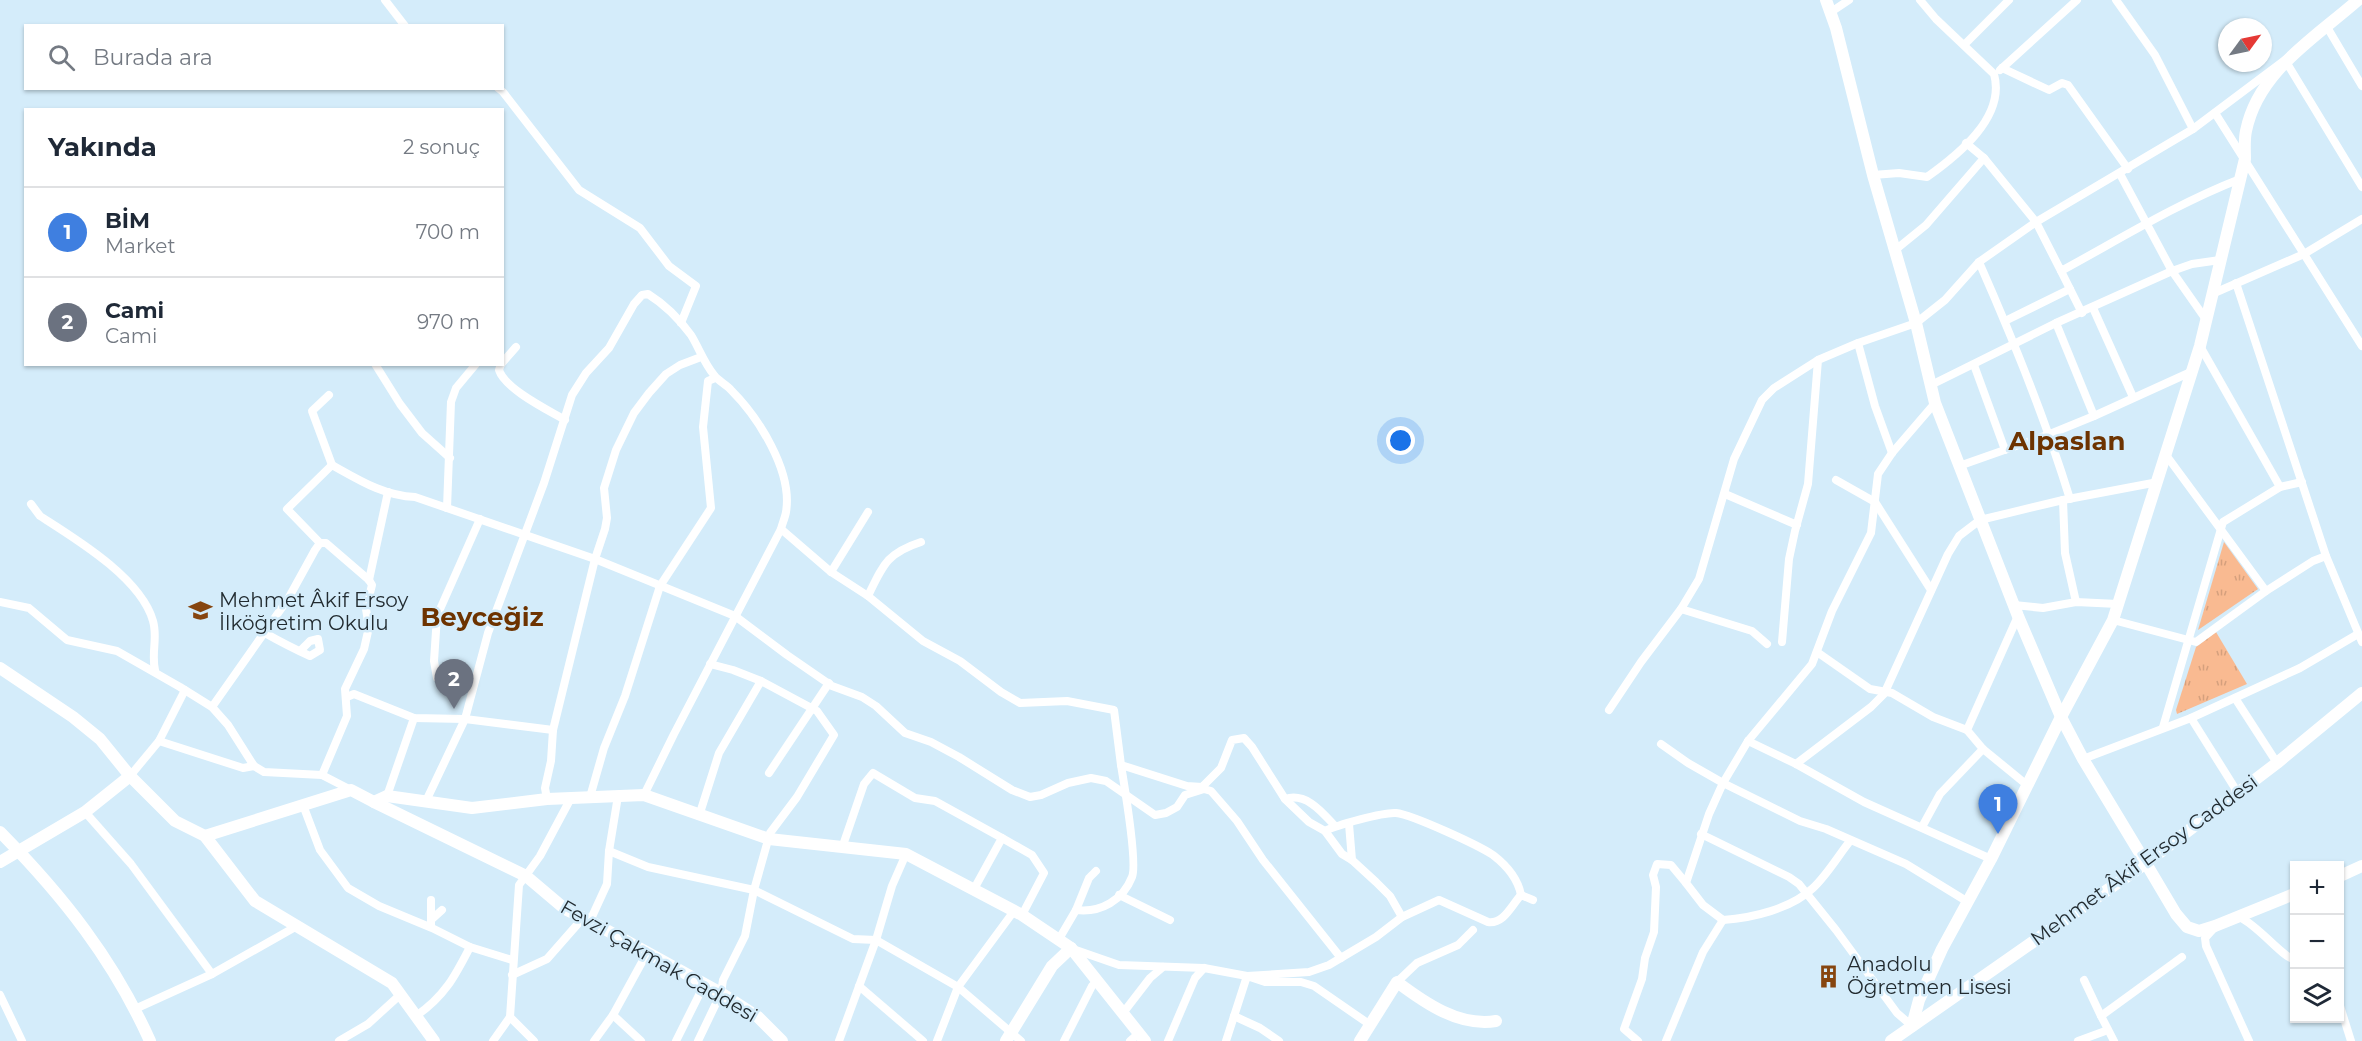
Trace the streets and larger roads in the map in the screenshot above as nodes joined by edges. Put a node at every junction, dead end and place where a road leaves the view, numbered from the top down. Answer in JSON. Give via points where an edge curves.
{"nodes":[{"id":1,"x":385,"y":0,"type":"edge"},
{"id":2,"x":1849,"y":0,"type":"edge"},
{"id":3,"x":1920,"y":0,"type":"edge"},
{"id":4,"x":2009,"y":0,"type":"edge"},
{"id":5,"x":2077,"y":0,"type":"edge"},
{"id":6,"x":2116,"y":0,"type":"edge"},
{"id":7,"x":2358,"y":0,"type":"edge"},
{"id":8,"x":1829,"y":6,"type":"edge"},
{"id":9,"x":403,"y":24,"type":"edge"},
{"id":10,"x":2327,"y":27,"type":"junction"},
{"id":11,"x":1964,"y":45,"type":"junction"},
{"id":12,"x":2285,"y":60,"type":"junction"},
{"id":13,"x":2002,"y":68,"type":"junction"},
{"id":14,"x":1994,"y":74,"type":"junction"},
{"id":15,"x":2362,"y":86,"type":"edge"},
{"id":16,"x":500,"y":90,"type":"edge"},
{"id":17,"x":2215,"y":113,"type":"junction"},
{"id":18,"x":2193,"y":129,"type":"junction"},
{"id":19,"x":1966,"y":143,"type":"junction"},
{"id":20,"x":1984,"y":158,"type":"junction"},
{"id":21,"x":2245,"y":159,"type":"junction"},
{"id":22,"x":2124,"y":172,"type":"junction"},
{"id":23,"x":1873,"y":175,"type":"junction"},
{"id":24,"x":2240,"y":179,"type":"junction"},
{"id":25,"x":2362,"y":187,"type":"edge"},
{"id":26,"x":2362,"y":219,"type":"edge"},
{"id":27,"x":2036,"y":222,"type":"junction"},
{"id":28,"x":2146,"y":225,"type":"junction"},
{"id":29,"x":1894,"y":250,"type":"junction"},
{"id":30,"x":2304,"y":254,"type":"junction"},
{"id":31,"x":2220,"y":260,"type":"junction"},
{"id":32,"x":1978,"y":262,"type":"junction"},
{"id":33,"x":2061,"y":271,"type":"junction"},
{"id":34,"x":2172,"y":271,"type":"junction"},
{"id":35,"x":2236,"y":283,"type":"junction"},
{"id":36,"x":2070,"y":289,"type":"junction"},
{"id":37,"x":2212,"y":294,"type":"junction"},
{"id":38,"x":2094,"y":308,"type":"junction"},
{"id":39,"x":2082,"y":313,"type":"junction"},
{"id":40,"x":2005,"y":321,"type":"junction"},
{"id":41,"x":681,"y":322,"type":"junction"},
{"id":42,"x":2207,"y":322,"type":"junction"},
{"id":43,"x":1916,"y":323,"type":"junction"},
{"id":44,"x":2056,"y":323,"type":"junction"},
{"id":45,"x":1858,"y":343,"type":"junction"},
{"id":46,"x":2015,"y":343,"type":"junction"},
{"id":47,"x":2200,"y":346,"type":"junction"},
{"id":48,"x":2362,"y":346,"type":"edge"},
{"id":49,"x":516,"y":347,"type":"dead end"},
{"id":50,"x":701,"y":357,"type":"junction"},
{"id":51,"x":1818,"y":360,"type":"junction"},
{"id":52,"x":504,"y":362,"type":"edge"},
{"id":53,"x":1974,"y":365,"type":"junction"},
{"id":54,"x":376,"y":366,"type":"edge"},
{"id":55,"x":474,"y":366,"type":"edge"},
{"id":56,"x":501,"y":366,"type":"edge"},
{"id":57,"x":2193,"y":370,"type":"junction"},
{"id":58,"x":715,"y":378,"type":"junction"},
{"id":59,"x":1931,"y":385,"type":"junction"},
{"id":60,"x":329,"y":395,"type":"dead end"},
{"id":61,"x":2133,"y":397,"type":"junction"},
{"id":62,"x":1935,"y":403,"type":"junction"},
{"id":63,"x":2094,"y":416,"type":"junction"},
{"id":64,"x":565,"y":420,"type":"junction"},
{"id":65,"x":2050,"y":434,"type":"junction"},
{"id":66,"x":2006,"y":450,"type":"junction"},
{"id":67,"x":1892,"y":453,"type":"junction"},
{"id":68,"x":2166,"y":455,"type":"junction"},
{"id":69,"x":450,"y":458,"type":"junction"},
{"id":70,"x":333,"y":465,"type":"junction"},
{"id":71,"x":1959,"y":466,"type":"junction"},
{"id":72,"x":1836,"y":480,"type":"dead end"},
{"id":73,"x":2158,"y":482,"type":"junction"},
{"id":74,"x":2302,"y":482,"type":"junction"},
{"id":75,"x":2280,"y":487,"type":"junction"},
{"id":76,"x":388,"y":492,"type":"junction"},
{"id":77,"x":1725,"y":494,"type":"junction"},
{"id":78,"x":2067,"y":500,"type":"junction"},
{"id":79,"x":1875,"y":502,"type":"junction"},
{"id":80,"x":31,"y":504,"type":"dead end"},
{"id":81,"x":447,"y":508,"type":"junction"},
{"id":82,"x":868,"y":512,"type":"dead end"},
{"id":83,"x":480,"y":519,"type":"junction"},
{"id":84,"x":1980,"y":519,"type":"junction"},
{"id":85,"x":1797,"y":525,"type":"junction"},
{"id":86,"x":2221,"y":528,"type":"junction"},
{"id":87,"x":781,"y":529,"type":"junction"},
{"id":88,"x":525,"y":535,"type":"junction"},
{"id":89,"x":921,"y":542,"type":"dead end"},
{"id":90,"x":320,"y":543,"type":"junction"},
{"id":91,"x":2326,"y":556,"type":"junction"},
{"id":92,"x":595,"y":559,"type":"junction"},
{"id":93,"x":831,"y":573,"type":"junction"},
{"id":94,"x":369,"y":580,"type":"junction"},
{"id":95,"x":660,"y":586,"type":"junction"},
{"id":96,"x":1931,"y":590,"type":"junction"},
{"id":97,"x":2266,"y":591,"type":"junction"},
{"id":98,"x":868,"y":596,"type":"junction"},
{"id":99,"x":0,"y":602,"type":"edge"},
{"id":100,"x":2076,"y":602,"type":"junction"},
{"id":101,"x":2118,"y":604,"type":"junction"},
{"id":102,"x":1680,"y":609,"type":"junction"},
{"id":103,"x":2016,"y":611,"type":"junction"},
{"id":104,"x":735,"y":616,"type":"junction"},
{"id":105,"x":2113,"y":620,"type":"junction"},
{"id":106,"x":263,"y":632,"type":"junction"},
{"id":107,"x":2360,"y":638,"type":"edge"},
{"id":108,"x":2188,"y":641,"type":"junction"},
{"id":109,"x":1782,"y":642,"type":"dead end"},
{"id":110,"x":1767,"y":644,"type":"dead end"},
{"id":111,"x":300,"y":651,"type":"junction"},
{"id":112,"x":1817,"y":652,"type":"junction"},
{"id":113,"x":710,"y":664,"type":"junction"},
{"id":114,"x":0,"y":668,"type":"edge"},
{"id":115,"x":155,"y":670,"type":"junction"},
{"id":116,"x":761,"y":681,"type":"junction"},
{"id":117,"x":829,"y":683,"type":"junction"},
{"id":118,"x":473,"y":686,"type":"junction"},
{"id":119,"x":184,"y":690,"type":"junction"},
{"id":120,"x":1885,"y":692,"type":"junction"},
{"id":121,"x":2362,"y":693,"type":"edge"},
{"id":122,"x":347,"y":697,"type":"junction"},
{"id":123,"x":2235,"y":698,"type":"junction"},
{"id":124,"x":2362,"y":703,"type":"edge"},
{"id":125,"x":212,"y":708,"type":"junction"},
{"id":126,"x":812,"y":709,"type":"junction"},
{"id":127,"x":1609,"y":710,"type":"dead end"},
{"id":128,"x":2061,"y":717,"type":"junction"},
{"id":129,"x":414,"y":718,"type":"junction"},
{"id":130,"x":2191,"y":718,"type":"junction"},
{"id":131,"x":465,"y":719,"type":"junction"},
{"id":132,"x":2163,"y":727,"type":"junction"},
{"id":133,"x":553,"y":730,"type":"junction"},
{"id":134,"x":1967,"y":730,"type":"junction"},
{"id":135,"x":159,"y":741,"type":"junction"},
{"id":136,"x":1748,"y":741,"type":"junction"},
{"id":137,"x":1661,"y":744,"type":"dead end"},
{"id":138,"x":1983,"y":749,"type":"junction"},
{"id":139,"x":2084,"y":759,"type":"junction"},
{"id":140,"x":2277,"y":763,"type":"junction"},
{"id":141,"x":1796,"y":764,"type":"junction"},
{"id":142,"x":1121,"y":765,"type":"junction"},
{"id":143,"x":254,"y":766,"type":"junction"},
{"id":144,"x":769,"y":773,"type":"dead end"},
{"id":145,"x":322,"y":775,"type":"junction"},
{"id":146,"x":130,"y":776,"type":"junction"},
{"id":147,"x":1723,"y":783,"type":"junction"},
{"id":148,"x":2027,"y":785,"type":"junction"},
{"id":149,"x":351,"y":790,"type":"junction"},
{"id":150,"x":2238,"y":793,"type":"junction"},
{"id":151,"x":644,"y":795,"type":"junction"},
{"id":152,"x":1126,"y":795,"type":"junction"},
{"id":153,"x":387,"y":796,"type":"junction"},
{"id":154,"x":618,"y":796,"type":"junction"},
{"id":155,"x":590,"y":797,"type":"junction"},
{"id":156,"x":571,"y":798,"type":"junction"},
{"id":157,"x":547,"y":799,"type":"junction"},
{"id":158,"x":1285,"y":799,"type":"junction"},
{"id":159,"x":426,"y":801,"type":"junction"},
{"id":160,"x":374,"y":802,"type":"junction"},
{"id":161,"x":303,"y":805,"type":"junction"},
{"id":162,"x":85,"y":812,"type":"junction"},
{"id":163,"x":699,"y":816,"type":"junction"},
{"id":164,"x":1349,"y":824,"type":"junction"},
{"id":165,"x":1335,"y":826,"type":"junction"},
{"id":166,"x":1922,"y":827,"type":"junction"},
{"id":167,"x":1325,"y":831,"type":"junction"},
{"id":168,"x":0,"y":832,"type":"edge"},
{"id":169,"x":1701,"y":834,"type":"junction"},
{"id":170,"x":205,"y":836,"type":"junction"},
{"id":171,"x":1002,"y":838,"type":"junction"},
{"id":172,"x":769,"y":839,"type":"junction"},
{"id":173,"x":1850,"y":841,"type":"junction"},
{"id":174,"x":842,"y":848,"type":"junction"},
{"id":175,"x":609,"y":850,"type":"junction"},
{"id":176,"x":20,"y":852,"type":"junction"},
{"id":177,"x":906,"y":854,"type":"junction"},
{"id":178,"x":1991,"y":859,"type":"junction"},
{"id":179,"x":1352,"y":860,"type":"junction"},
{"id":180,"x":0,"y":862,"type":"edge"},
{"id":181,"x":2148,"y":866,"type":"junction"},
{"id":182,"x":2362,"y":866,"type":"edge"},
{"id":183,"x":1096,"y":871,"type":"dead end"},
{"id":184,"x":2344,"y":874,"type":"edge"},
{"id":185,"x":526,"y":876,"type":"junction"},
{"id":186,"x":1686,"y":883,"type":"junction"},
{"id":187,"x":974,"y":889,"type":"junction"},
{"id":188,"x":754,"y":890,"type":"junction"},
{"id":189,"x":1805,"y":894,"type":"junction"},
{"id":190,"x":1119,"y":895,"type":"junction"},
{"id":191,"x":1521,"y":896,"type":"junction"},
{"id":192,"x":2290,"y":896,"type":"edge"},
{"id":193,"x":430,"y":900,"type":"dead end"},
{"id":194,"x":1533,"y":900,"type":"dead end"},
{"id":195,"x":1968,"y":902,"type":"junction"},
{"id":196,"x":442,"y":910,"type":"dead end"},
{"id":197,"x":1076,"y":910,"type":"junction"},
{"id":198,"x":1018,"y":913,"type":"junction"},
{"id":199,"x":1402,"y":917,"type":"junction"},
{"id":200,"x":2239,"y":917,"type":"junction"},
{"id":201,"x":586,"y":920,"type":"junction"},
{"id":202,"x":1170,"y":920,"type":"dead end"},
{"id":203,"x":1722,"y":920,"type":"junction"},
{"id":204,"x":431,"y":923,"type":"junction"},
{"id":205,"x":297,"y":926,"type":"junction"},
{"id":206,"x":2215,"y":926,"type":"junction"},
{"id":207,"x":1473,"y":930,"type":"dead end"},
{"id":208,"x":1059,"y":939,"type":"junction"},
{"id":209,"x":876,"y":940,"type":"junction"},
{"id":210,"x":470,"y":947,"type":"junction"},
{"id":211,"x":1071,"y":948,"type":"junction"},
{"id":212,"x":647,"y":953,"type":"junction"},
{"id":213,"x":2182,"y":957,"type":"dead end"},
{"id":214,"x":2290,"y":957,"type":"edge"},
{"id":215,"x":1341,"y":958,"type":"junction"},
{"id":216,"x":512,"y":960,"type":"junction"},
{"id":217,"x":1163,"y":967,"type":"junction"},
{"id":218,"x":1204,"y":968,"type":"junction"},
{"id":219,"x":212,"y":974,"type":"junction"},
{"id":220,"x":512,"y":975,"type":"junction"},
{"id":221,"x":1247,"y":976,"type":"junction"},
{"id":222,"x":1098,"y":980,"type":"junction"},
{"id":223,"x":2084,"y":980,"type":"dead end"},
{"id":224,"x":1397,"y":982,"type":"junction"},
{"id":225,"x":704,"y":985,"type":"junction"},
{"id":226,"x":859,"y":986,"type":"junction"},
{"id":227,"x":958,"y":987,"type":"junction"},
{"id":228,"x":721,"y":993,"type":"junction"},
{"id":229,"x":401,"y":994,"type":"junction"},
{"id":230,"x":0,"y":995,"type":"edge"},
{"id":231,"x":135,"y":1009,"type":"junction"},
{"id":232,"x":1123,"y":1013,"type":"junction"},
{"id":233,"x":416,"y":1016,"type":"junction"},
{"id":234,"x":613,"y":1016,"type":"junction"},
{"id":235,"x":1234,"y":1016,"type":"junction"},
{"id":236,"x":2100,"y":1016,"type":"junction"},
{"id":237,"x":510,"y":1017,"type":"junction"},
{"id":238,"x":2344,"y":1020,"type":"edge"},
{"id":239,"x":1496,"y":1021,"type":"dead end"},
{"id":240,"x":1369,"y":1024,"type":"junction"},
{"id":241,"x":1912,"y":1026,"type":"junction"},
{"id":242,"x":2108,"y":1030,"type":"junction"},
{"id":243,"x":1008,"y":1037,"type":"edge"},
{"id":244,"x":1138,"y":1038,"type":"edge"},
{"id":245,"x":702,"y":1039,"type":"edge"},
{"id":246,"x":22,"y":1041,"type":"edge"},
{"id":247,"x":150,"y":1041,"type":"edge"},
{"id":248,"x":339,"y":1041,"type":"edge"},
{"id":249,"x":434,"y":1041,"type":"edge"},
{"id":250,"x":493,"y":1041,"type":"edge"},
{"id":251,"x":534,"y":1041,"type":"edge"},
{"id":252,"x":594,"y":1041,"type":"edge"},
{"id":253,"x":641,"y":1041,"type":"edge"},
{"id":254,"x":676,"y":1041,"type":"edge"},
{"id":255,"x":782,"y":1041,"type":"edge"},
{"id":256,"x":839,"y":1041,"type":"edge"},
{"id":257,"x":923,"y":1041,"type":"edge"},
{"id":258,"x":938,"y":1041,"type":"edge"},
{"id":259,"x":1021,"y":1041,"type":"edge"},
{"id":260,"x":1064,"y":1041,"type":"edge"},
{"id":261,"x":1168,"y":1041,"type":"edge"},
{"id":262,"x":1226,"y":1041,"type":"edge"},
{"id":263,"x":1279,"y":1041,"type":"edge"},
{"id":264,"x":1360,"y":1041,"type":"edge"},
{"id":265,"x":1638,"y":1041,"type":"edge"},
{"id":266,"x":1666,"y":1041,"type":"edge"},
{"id":267,"x":1891,"y":1041,"type":"edge"},
{"id":268,"x":1904,"y":1041,"type":"edge"},
{"id":269,"x":2078,"y":1041,"type":"edge"},
{"id":270,"x":2114,"y":1041,"type":"edge"},
{"id":271,"x":2249,"y":1041,"type":"edge"},
{"id":272,"x":2350,"y":1041,"type":"edge"}],
"edges":[{"from":1,"to":9,"type":"street"},
{"from":2,"to":8,"type":"street"},
{"from":3,"to":11,"type":"street"},
{"from":4,"to":11,"type":"street"},
{"from":5,"to":13,"type":"street"},
{"from":6,"to":18,"type":"street","via":[[2155,55]]},
{"from":7,"to":10,"type":"street"},
{"from":8,"to":23,"type":"street"},
{"from":10,"to":12,"type":"street"},
{"from":10,"to":15,"type":"street"},
{"from":11,"to":14,"type":"street"},
{"from":12,"to":17,"type":"street"},
{"from":12,"to":21,"type":"street","via":[[2260,92],[2246,132]]},
{"from":12,"to":25,"type":"street"},
{"from":13,"to":14,"type":"street"},
{"from":13,"to":22,"type":"street","via":[[2049,90],[2062,83],[2068,85]]},
{"from":14,"to":19,"type":"street","via":[[1996,101],[1984,124]]},
{"from":16,"to":41,"type":"street","via":[[579,190],[640,228],[669,266],[696,286]]},
{"from":17,"to":18,"type":"street"},
{"from":17,"to":21,"type":"street"},
{"from":18,"to":22,"type":"street"},
{"from":19,"to":20,"type":"street"},
{"from":19,"to":23,"type":"street","via":[[1927,177]]},
{"from":20,"to":27,"type":"street"},
{"from":20,"to":29,"type":"street","via":[[1926,225]]},
{"from":21,"to":24,"type":"street"},
{"from":21,"to":30,"type":"street"},
{"from":22,"to":27,"type":"street"},
{"from":22,"to":28,"type":"street"},
{"from":23,"to":29,"type":"street"},
{"from":24,"to":28,"type":"street"},
{"from":24,"to":31,"type":"street"},
{"from":26,"to":30,"type":"street"},
{"from":27,"to":32,"type":"street"},
{"from":27,"to":33,"type":"street"},
{"from":28,"to":33,"type":"street"},
{"from":28,"to":34,"type":"street"},
{"from":29,"to":43,"type":"street"},
{"from":30,"to":35,"type":"street"},
{"from":30,"to":48,"type":"street"},
{"from":31,"to":34,"type":"street"},
{"from":31,"to":37,"type":"street"},
{"from":32,"to":40,"type":"street"},
{"from":32,"to":43,"type":"street","via":[[1945,300]]},
{"from":33,"to":36,"type":"street"},
{"from":34,"to":38,"type":"street"},
{"from":34,"to":42,"type":"street"},
{"from":35,"to":37,"type":"street"},
{"from":35,"to":74,"type":"street"},
{"from":36,"to":39,"type":"street"},
{"from":36,"to":40,"type":"street"},
{"from":37,"to":42,"type":"street"},
{"from":38,"to":39,"type":"street"},
{"from":38,"to":61,"type":"street"},
{"from":39,"to":44,"type":"street"},
{"from":40,"to":46,"type":"street"},
{"from":41,"to":50,"type":"street"},
{"from":41,"to":64,"type":"street","via":[[648,294],[642,295],[609,348],[586,373],[572,396]]},
{"from":42,"to":47,"type":"street"},
{"from":43,"to":45,"type":"street"},
{"from":43,"to":59,"type":"street"},
{"from":44,"to":46,"type":"street"},
{"from":44,"to":63,"type":"street"},
{"from":45,"to":51,"type":"street"},
{"from":45,"to":67,"type":"street"},
{"from":46,"to":53,"type":"street"},
{"from":46,"to":65,"type":"street"},
{"from":47,"to":57,"type":"street"},
{"from":47,"to":75,"type":"street"},
{"from":49,"to":52,"type":"street"},
{"from":50,"to":58,"type":"street"},
{"from":50,"to":92,"type":"street","via":[[666,374],[634,413],[604,488],[607,518]]},
{"from":51,"to":77,"type":"street","via":[[1762,400],[1734,459]]},
{"from":51,"to":85,"type":"street","via":[[1808,484]]},
{"from":53,"to":59,"type":"street"},
{"from":53,"to":66,"type":"street"},
{"from":54,"to":69,"type":"street","via":[[422,433]]},
{"from":55,"to":69,"type":"street","via":[[453,394]]},
{"from":56,"to":64,"type":"street","via":[[503,379]]},
{"from":57,"to":61,"type":"street"},
{"from":57,"to":68,"type":"street"},
{"from":58,"to":87,"type":"street","via":[[730,388],[754,417],[779,462],[787,511]]},
{"from":58,"to":95,"type":"street","via":[[708,381],[703,428],[711,508]]},
{"from":59,"to":62,"type":"street"},
{"from":60,"to":70,"type":"street","via":[[312,411]]},
{"from":61,"to":63,"type":"street"},
{"from":62,"to":67,"type":"street"},
{"from":62,"to":71,"type":"street"},
{"from":63,"to":65,"type":"street"},
{"from":64,"to":88,"type":"street"},
{"from":65,"to":66,"type":"street"},
{"from":65,"to":78,"type":"street"},
{"from":66,"to":71,"type":"street"},
{"from":67,"to":79,"type":"street","via":[[1878,474]]},
{"from":68,"to":73,"type":"street"},
{"from":68,"to":86,"type":"street"},
{"from":69,"to":81,"type":"street"},
{"from":70,"to":76,"type":"street"},
{"from":70,"to":90,"type":"street","via":[[287,510]]},
{"from":71,"to":84,"type":"street"},
{"from":72,"to":79,"type":"street"},
{"from":73,"to":78,"type":"street"},
{"from":73,"to":101,"type":"street"},
{"from":74,"to":75,"type":"street"},
{"from":74,"to":91,"type":"street"},
{"from":75,"to":86,"type":"street","via":[[2223,522]]},
{"from":76,"to":81,"type":"street"},
{"from":76,"to":94,"type":"street"},
{"from":77,"to":85,"type":"street"},
{"from":77,"to":102,"type":"street","via":[[1699,579]]},
{"from":78,"to":84,"type":"street"},
{"from":78,"to":100,"type":"street","via":[[2066,553]]},
{"from":79,"to":96,"type":"street"},
{"from":79,"to":112,"type":"street","via":[[1871,533],[1832,611]]},
{"from":80,"to":115,"type":"street","via":[[40,516],[134,588],[153,619],[157,638],[152,658]]},
{"from":81,"to":83,"type":"street"},
{"from":82,"to":93,"type":"street"},
{"from":83,"to":88,"type":"street"},
{"from":83,"to":118,"type":"street","via":[[437,616],[434,661],[437,678],[455,687]]},
{"from":84,"to":96,"type":"street","via":[[1959,536]]},
{"from":84,"to":103,"type":"street"},
{"from":85,"to":109,"type":"street","via":[[1789,559]]},
{"from":86,"to":97,"type":"street"},
{"from":86,"to":108,"type":"street"},
{"from":87,"to":93,"type":"street"},
{"from":87,"to":104,"type":"street"},
{"from":88,"to":92,"type":"street"},
{"from":88,"to":118,"type":"street","via":[[488,633]]},
{"from":89,"to":98,"type":"street","via":[[905,547],[883,564]]},
{"from":90,"to":94,"type":"street","via":[[326,543]]},
{"from":90,"to":106,"type":"street"},
{"from":91,"to":97,"type":"street"},
{"from":91,"to":107,"type":"street"},
{"from":92,"to":95,"type":"street"},
{"from":92,"to":133,"type":"street"},
{"from":93,"to":98,"type":"street"},
{"from":94,"to":122,"type":"street","via":[[369,627],[364,649],[345,689]]},
{"from":95,"to":104,"type":"street"},
{"from":95,"to":155,"type":"street"},
{"from":96,"to":120,"type":"street"},
{"from":97,"to":108,"type":"street","via":[[2196,642]]},
{"from":98,"to":142,"type":"street","via":[[923,641],[960,661],[1020,703],[1067,701],[1114,710]]},
{"from":99,"to":115,"type":"street","via":[[29,609],[67,640],[117,651]]},
{"from":100,"to":101,"type":"street"},
{"from":100,"to":103,"type":"street"},
{"from":101,"to":105,"type":"street"},
{"from":102,"to":110,"type":"street","via":[[1752,631]]},
{"from":102,"to":127,"type":"street"},
{"from":103,"to":128,"type":"street"},
{"from":103,"to":134,"type":"street"},
{"from":104,"to":113,"type":"street"},
{"from":104,"to":117,"type":"street"},
{"from":105,"to":108,"type":"street"},
{"from":105,"to":128,"type":"street"},
{"from":106,"to":111,"type":"street"},
{"from":106,"to":125,"type":"street"},
{"from":107,"to":123,"type":"street"},
{"from":108,"to":132,"type":"street"},
{"from":111,"to":111,"type":"street","via":[[310,656],[320,650],[318,639],[309,639]]},
{"from":112,"to":120,"type":"street","via":[[1870,689]]},
{"from":112,"to":136,"type":"street","via":[[1812,664]]},
{"from":113,"to":116,"type":"street"},
{"from":113,"to":151,"type":"street"},
{"from":114,"to":146,"type":"street","via":[[100,739]]},
{"from":115,"to":119,"type":"street"},
{"from":116,"to":126,"type":"street"},
{"from":116,"to":163,"type":"street","via":[[719,753]]},
{"from":117,"to":126,"type":"street"},
{"from":117,"to":152,"type":"street","via":[[869,702],[905,733],[931,742],[1030,797],[1091,778]]},
{"from":118,"to":131,"type":"street"},
{"from":119,"to":125,"type":"street"},
{"from":119,"to":135,"type":"street"},
{"from":120,"to":134,"type":"street"},
{"from":120,"to":141,"type":"street"},
{"from":121,"to":140,"type":"street","name":"Mehmet Âkif Ersoy Caddesi"},
{"from":122,"to":129,"type":"street","via":[[354,694]]},
{"from":122,"to":145,"type":"street","via":[[347,716]]},
{"from":123,"to":130,"type":"street"},
{"from":123,"to":140,"type":"street"},
{"from":124,"to":181,"type":"street","name":"Mehmet Âkif Ersoy Caddesi"},
{"from":125,"to":143,"type":"street"},
{"from":126,"to":144,"type":"street"},
{"from":126,"to":172,"type":"street","via":[[834,735]]},
{"from":128,"to":139,"type":"street"},
{"from":128,"to":148,"type":"street"},
{"from":129,"to":131,"type":"street"},
{"from":129,"to":153,"type":"street"},
{"from":130,"to":132,"type":"street"},
{"from":130,"to":150,"type":"street"},
{"from":131,"to":133,"type":"street"},
{"from":131,"to":159,"type":"street"},
{"from":132,"to":139,"type":"street"},
{"from":133,"to":157,"type":"street"},
{"from":134,"to":138,"type":"street"},
{"from":135,"to":143,"type":"street","via":[[243,768]]},
{"from":135,"to":146,"type":"street"},
{"from":136,"to":141,"type":"street"},
{"from":136,"to":147,"type":"street"},
{"from":137,"to":147,"type":"street"},
{"from":138,"to":148,"type":"street"},
{"from":138,"to":166,"type":"street","via":[[1940,794]]},
{"from":139,"to":181,"type":"street"},
{"from":140,"to":150,"type":"street","name":"Mehmet Âkif Ersoy Caddesi"},
{"from":141,"to":166,"type":"street","via":[[1864,802]]},
{"from":142,"to":152,"type":"street"},
{"from":142,"to":158,"type":"street","via":[[1187,786],[1202,786],[1221,768],[1232,740],[1244,738]]},
{"from":143,"to":145,"type":"street","via":[[264,772]]},
{"from":145,"to":149,"type":"street"},
{"from":146,"to":162,"type":"street"},
{"from":146,"to":170,"type":"street","via":[[175,821]]},
{"from":147,"to":169,"type":"street"},
{"from":147,"to":173,"type":"street"},
{"from":148,"to":178,"type":"street"},
{"from":149,"to":160,"type":"street","name":"Fevzi Çakmak Caddesi"},
{"from":149,"to":161,"type":"street"},
{"from":150,"to":181,"type":"street","name":"Mehmet Âkif Ersoy Caddesi"},
{"from":151,"to":154,"type":"street"},
{"from":151,"to":163,"type":"street"},
{"from":152,"to":190,"type":"street","via":[[1133,876]]},
{"from":152,"to":215,"type":"street","via":[[1155,815],[1177,807],[1185,795],[1204,789],[1211,791]]},
{"from":153,"to":159,"type":"street"},
{"from":153,"to":160,"type":"street"},
{"from":154,"to":155,"type":"street"},
{"from":154,"to":175,"type":"street"},
{"from":155,"to":156,"type":"street"},
{"from":156,"to":157,"type":"street"},
{"from":156,"to":185,"type":"street"},
{"from":157,"to":159,"type":"street","via":[[472,808]]},
{"from":158,"to":165,"type":"street","via":[[1306,800]]},
{"from":158,"to":167,"type":"street","via":[[1308,822]]},
{"from":160,"to":185,"type":"street","name":"Fevzi Çakmak Caddesi"},
{"from":161,"to":170,"type":"street"},
{"from":161,"to":204,"type":"street","via":[[320,850],[348,888],[379,906]]},
{"from":162,"to":176,"type":"street"},
{"from":162,"to":219,"type":"street","via":[[131,864]]},
{"from":163,"to":172,"type":"street"},
{"from":164,"to":165,"type":"street"},
{"from":164,"to":179,"type":"street"},
{"from":164,"to":191,"type":"street","via":[[1390,813],[1421,821],[1493,856],[1516,879]]},
{"from":165,"to":167,"type":"street"},
{"from":166,"to":178,"type":"street"},
{"from":167,"to":179,"type":"street","via":[[1336,848]]},
{"from":168,"to":176,"type":"street"},
{"from":169,"to":186,"type":"street"},
{"from":169,"to":189,"type":"street","via":[[1789,877]]},
{"from":170,"to":205,"type":"street","via":[[255,901]]},
{"from":171,"to":174,"type":"street","via":[[934,801],[915,798],[873,773],[864,784]]},
{"from":171,"to":187,"type":"street"},
{"from":171,"to":198,"type":"street","via":[[1032,855],[1044,873]]},
{"from":172,"to":174,"type":"street"},
{"from":172,"to":188,"type":"street"},
{"from":173,"to":189,"type":"street"},
{"from":173,"to":195,"type":"street","via":[[1906,864]]},
{"from":174,"to":177,"type":"street"},
{"from":175,"to":188,"type":"street","via":[[648,867]]},
{"from":175,"to":201,"type":"street","via":[[607,884]]},
{"from":176,"to":180,"type":"street"},
{"from":176,"to":231,"type":"street","via":[[87,929]]},
{"from":177,"to":187,"type":"street"},
{"from":177,"to":209,"type":"street"},
{"from":178,"to":195,"type":"street"},
{"from":179,"to":199,"type":"street","via":[[1390,896]]},
{"from":181,"to":206,"type":"street","via":[[2187,927],[2199,931]]},
{"from":181,"to":241,"type":"street","name":"Mehmet Âkif Ersoy Caddesi"},
{"from":181,"to":268,"type":"street","name":"Mehmet Âkif Ersoy Caddesi"},
{"from":182,"to":184,"type":"street"},
{"from":183,"to":197,"type":"street","via":[[1089,878]]},
{"from":185,"to":201,"type":"street","name":"Fevzi Çakmak Caddesi","via":[[565,909]]},
{"from":185,"to":216,"type":"street","via":[[519,885]]},
{"from":186,"to":203,"type":"street","via":[[1703,905]]},
{"from":186,"to":265,"type":"street","via":[[1671,865],[1658,864],[1653,875],[1654,932],[1624,1029]]},
{"from":187,"to":198,"type":"street"},
{"from":188,"to":209,"type":"street","via":[[853,939]]},
{"from":188,"to":228,"type":"street","via":[[745,936],[723,980]]},
{"from":189,"to":203,"type":"street","via":[[1770,912]]},
{"from":189,"to":241,"type":"street","via":[[1897,1013]]},
{"from":190,"to":197,"type":"street","via":[[1101,909]]},
{"from":190,"to":202,"type":"street"},
{"from":191,"to":194,"type":"street"},
{"from":191,"to":199,"type":"street","via":[[1494,923],[1439,900]]},
{"from":192,"to":200,"type":"street"},
{"from":193,"to":204,"type":"street"},
{"from":195,"to":241,"type":"street","via":[[1942,949]]},
{"from":196,"to":204,"type":"street"},
{"from":197,"to":208,"type":"street"},
{"from":198,"to":208,"type":"street"},
{"from":198,"to":227,"type":"street"},
{"from":199,"to":215,"type":"street"},
{"from":200,"to":206,"type":"street"},
{"from":200,"to":214,"type":"street","via":[[2250,921]]},
{"from":201,"to":212,"type":"street","name":"Fevzi Çakmak Caddesi"},
{"from":201,"to":220,"type":"street","via":[[547,959]]},
{"from":203,"to":266,"type":"street","via":[[1703,952]]},
{"from":204,"to":210,"type":"street"},
{"from":205,"to":219,"type":"street"},
{"from":205,"to":229,"type":"street","via":[[392,983]]},
{"from":206,"to":271,"type":"street","via":[[2205,938],[2206,946]]},
{"from":207,"to":224,"type":"street","via":[[1458,945],[1417,963]]},
{"from":208,"to":211,"type":"street"},
{"from":209,"to":226,"type":"street"},
{"from":209,"to":227,"type":"street"},
{"from":210,"to":216,"type":"street"},
{"from":210,"to":233,"type":"street","via":[[452,983]]},
{"from":211,"to":217,"type":"street","via":[[1119,965]]},
{"from":211,"to":222,"type":"street"},
{"from":211,"to":243,"type":"street","via":[[1052,966]]},
{"from":212,"to":225,"type":"street","name":"Fevzi Çakmak Caddesi"},
{"from":212,"to":234,"type":"street"},
{"from":213,"to":236,"type":"street"},
{"from":215,"to":221,"type":"street","via":[[1309,972]]},
{"from":216,"to":220,"type":"street"},
{"from":217,"to":218,"type":"street"},
{"from":217,"to":232,"type":"street"},
{"from":218,"to":221,"type":"street"},
{"from":218,"to":261,"type":"street"},
{"from":219,"to":231,"type":"street"},
{"from":220,"to":237,"type":"street"},
{"from":221,"to":235,"type":"street"},
{"from":221,"to":240,"type":"street","via":[[1265,982],[1314,986]]},
{"from":222,"to":232,"type":"street"},
{"from":222,"to":260,"type":"street"},
{"from":223,"to":236,"type":"street"},
{"from":224,"to":239,"type":"street","via":[[1425,1003],[1449,1014],[1465,1020]]},
{"from":224,"to":240,"type":"street"},
{"from":225,"to":228,"type":"street","name":"Fevzi Çakmak Caddesi"},
{"from":225,"to":254,"type":"street"},
{"from":226,"to":256,"type":"street"},
{"from":226,"to":257,"type":"street"},
{"from":227,"to":243,"type":"street"},
{"from":227,"to":258,"type":"street"},
{"from":228,"to":245,"type":"street"},
{"from":228,"to":255,"type":"street","name":"Fevzi Çakmak Caddesi","via":[[759,1017]]},
{"from":229,"to":233,"type":"street"},
{"from":229,"to":248,"type":"street","via":[[368,1024]]},
{"from":230,"to":246,"type":"street"},
{"from":231,"to":247,"type":"street"},
{"from":232,"to":244,"type":"street"},
{"from":233,"to":249,"type":"street"},
{"from":234,"to":252,"type":"street"},
{"from":234,"to":253,"type":"street"},
{"from":235,"to":262,"type":"street"},
{"from":235,"to":263,"type":"street"},
{"from":236,"to":242,"type":"street"},
{"from":237,"to":250,"type":"street"},
{"from":237,"to":251,"type":"street"},
{"from":238,"to":272,"type":"street"},
{"from":240,"to":264,"type":"street"},
{"from":241,"to":267,"type":"street","name":"Mehmet Âkif Ersoy Caddesi"},
{"from":242,"to":269,"type":"street"},
{"from":242,"to":270,"type":"street"},
{"from":243,"to":259,"type":"street"}]}
